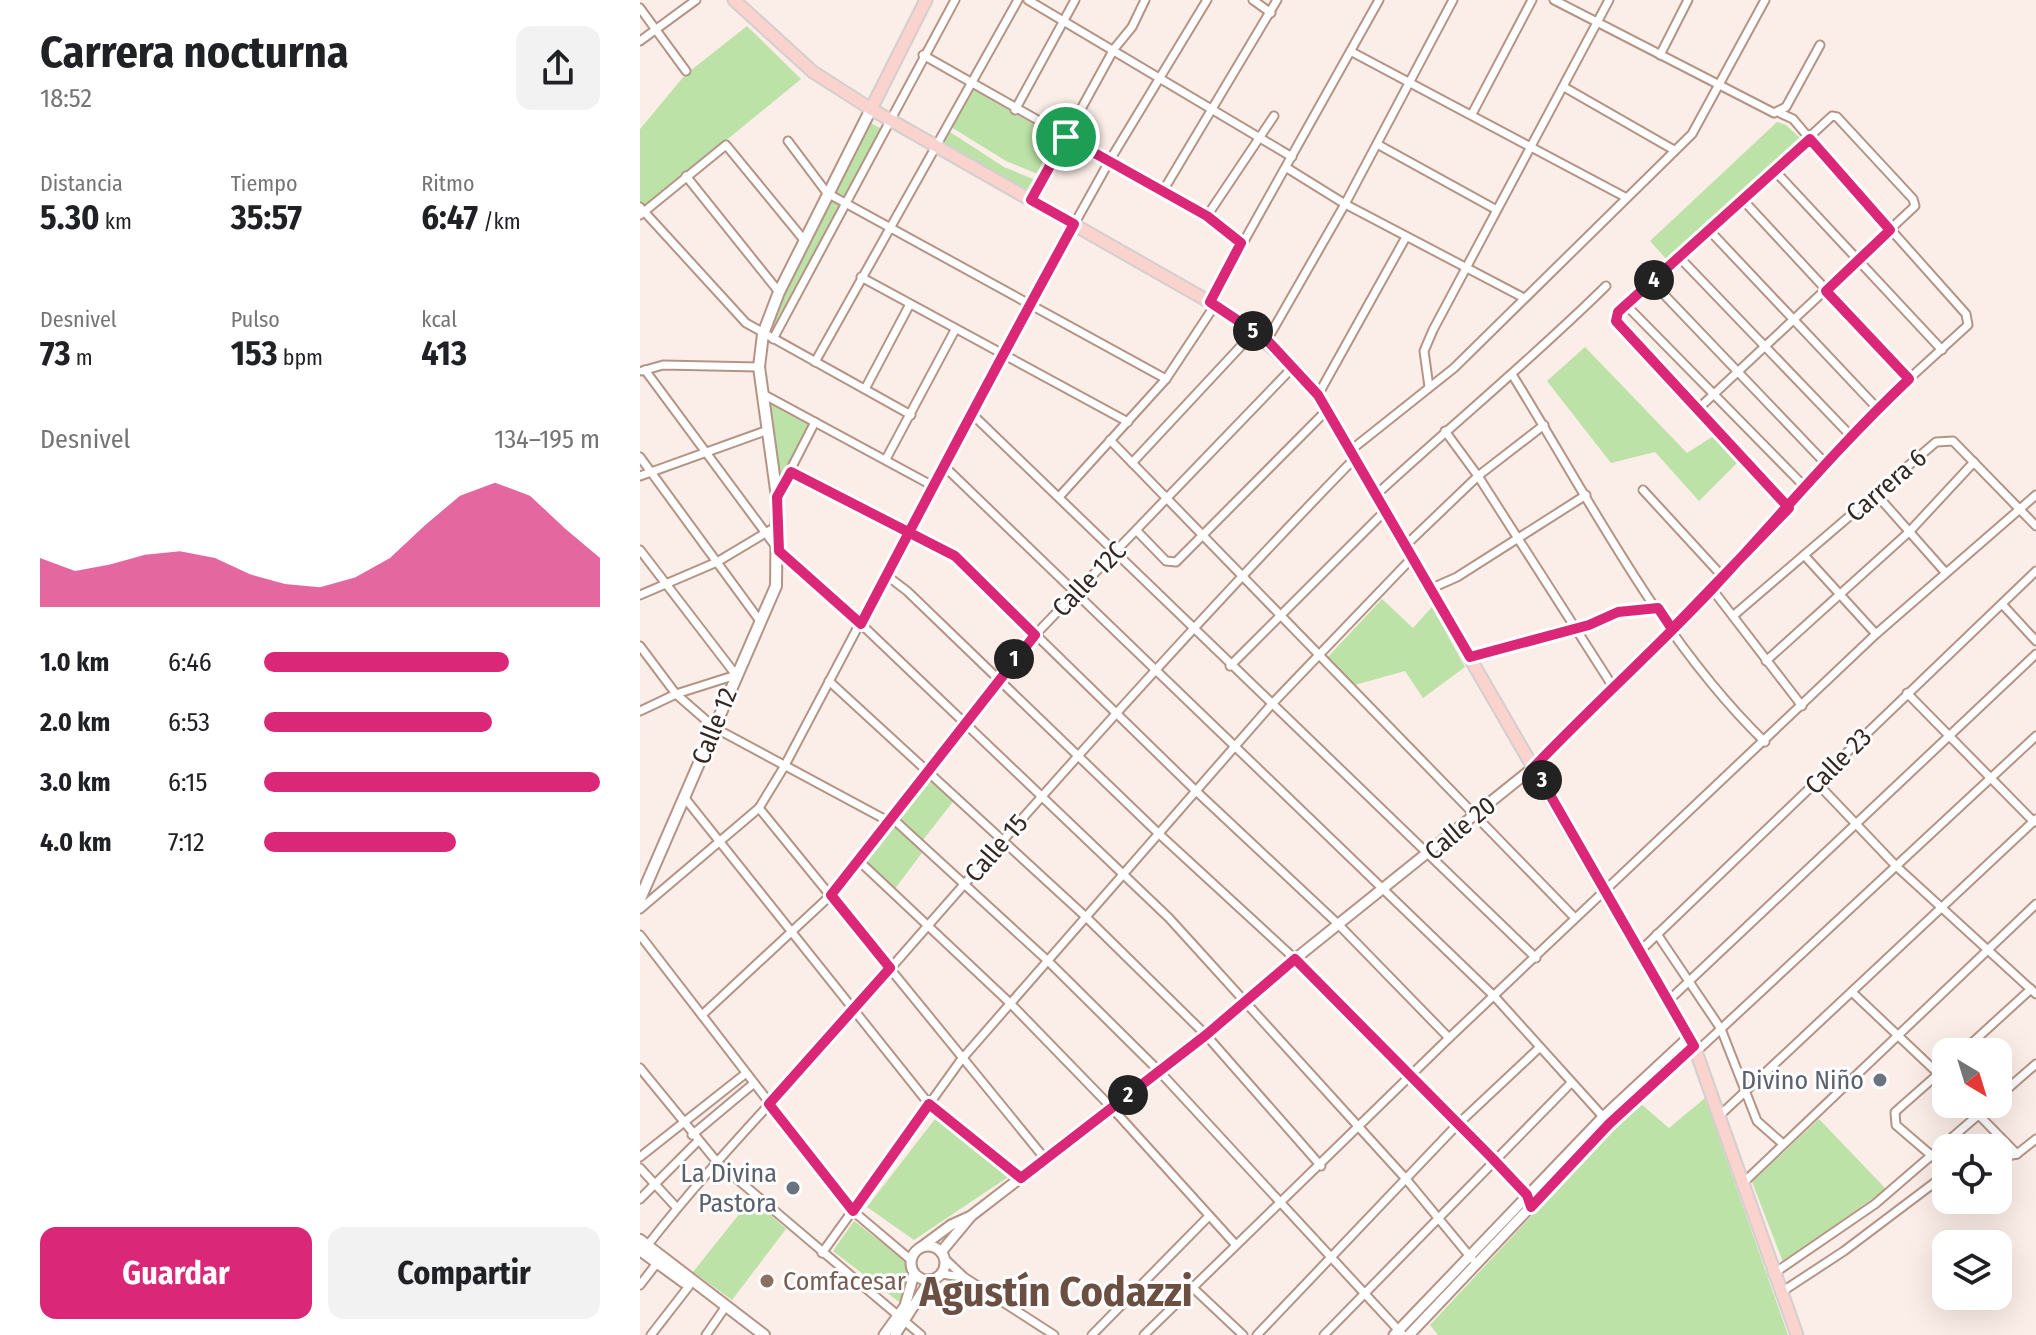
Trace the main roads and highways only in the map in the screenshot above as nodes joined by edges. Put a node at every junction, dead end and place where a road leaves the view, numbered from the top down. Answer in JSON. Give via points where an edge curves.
{"nodes":[{"id":1,"x":734,"y":0,"type":"edge"},
{"id":2,"x":926,"y":0,"type":"edge"},
{"id":3,"x":871,"y":109,"type":"junction"},
{"id":4,"x":640,"y":899,"type":"edge"},
{"id":5,"x":642,"y":1245,"type":"edge"},
{"id":6,"x":724,"y":1309,"type":"junction"},
{"id":7,"x":754,"y":1335,"type":"edge"},
{"id":8,"x":764,"y":1335,"type":"edge"},
{"id":9,"x":1797,"y":1335,"type":"edge"}],
"edges":[{"from":1,"to":3,"type":"main road","via":[[813,72]]},
{"from":2,"to":3,"type":"main road"},
{"from":3,"to":4,"type":"main road","name":"Calle 12","via":[[779,292],[759,367],[777,497],[776,586]]},
{"from":3,"to":9,"type":"main road","via":[[1255,331],[1318,395],[1693,1045]]},
{"from":5,"to":6,"type":"main road"},
{"from":5,"to":6,"type":"main road","via":[[657,1263]]},
{"from":6,"to":7,"type":"main road"},
{"from":6,"to":8,"type":"main road"}]}
